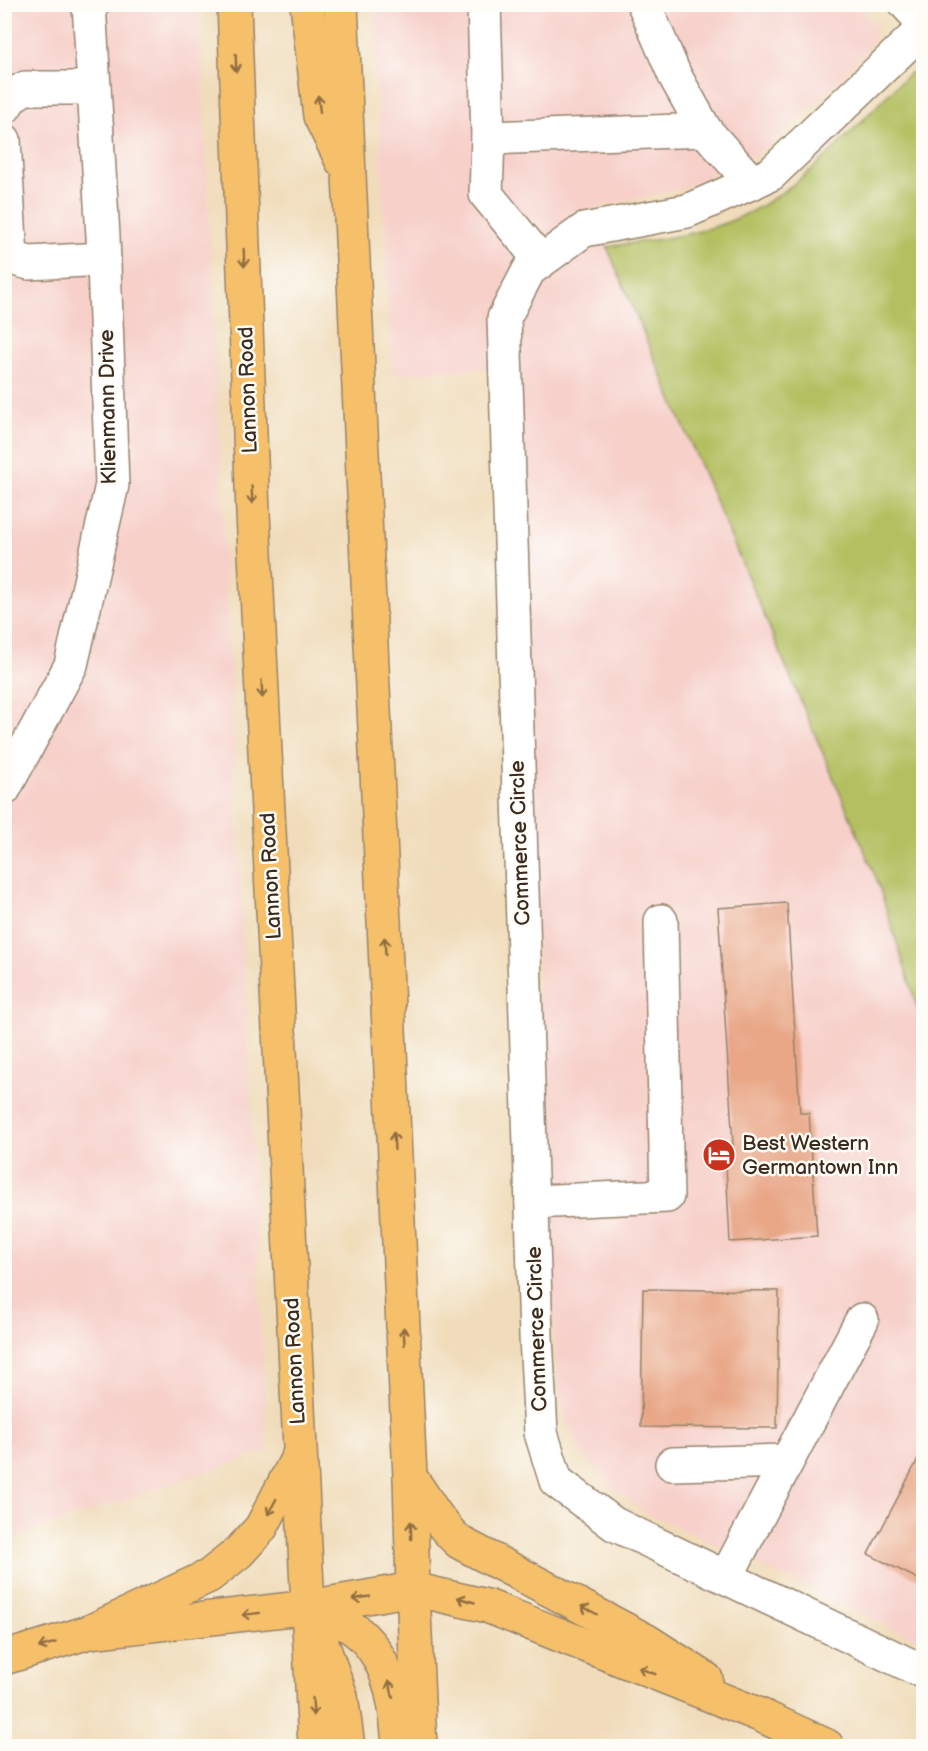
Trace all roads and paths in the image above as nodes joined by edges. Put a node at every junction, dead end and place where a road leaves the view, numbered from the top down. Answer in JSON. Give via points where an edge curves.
{"nodes":[{"id":1,"x":89,"y":4,"type":"edge"},
{"id":2,"x":234,"y":4,"type":"edge"},
{"id":3,"x":307,"y":4,"type":"edge"},
{"id":4,"x":340,"y":4,"type":"edge"},
{"id":5,"x":484,"y":4,"type":"edge"},
{"id":6,"x":644,"y":4,"type":"edge"},
{"id":7,"x":906,"y":4,"type":"edge"},
{"id":8,"x":924,"y":23,"type":"edge"},
{"id":9,"x":924,"y":28,"type":"edge"},
{"id":10,"x":94,"y":88,"type":"junction"},
{"id":11,"x":7,"y":100,"type":"edge"},
{"id":12,"x":705,"y":130,"type":"junction"},
{"id":13,"x":488,"y":138,"type":"junction"},
{"id":14,"x":4,"y":140,"type":"edge"},
{"id":15,"x":349,"y":177,"type":"junction"},
{"id":16,"x":752,"y":183,"type":"junction"},
{"id":17,"x":104,"y":259,"type":"junction"},
{"id":18,"x":8,"y":260,"type":"edge"},
{"id":19,"x":542,"y":261,"type":"junction"},
{"id":20,"x":4,"y":789,"type":"edge"},
{"id":21,"x":660,"y":921,"type":"dead end"},
{"id":22,"x":532,"y":1202,"type":"junction"},
{"id":23,"x":862,"y":1320,"type":"dead end"},
{"id":24,"x":300,"y":1455,"type":"junction"},
{"id":25,"x":787,"y":1461,"type":"junction"},
{"id":26,"x":672,"y":1464,"type":"dead end"},
{"id":27,"x":410,"y":1477,"type":"junction"},
{"id":28,"x":726,"y":1577,"type":"junction"},
{"id":29,"x":412,"y":1589,"type":"junction"},
{"id":30,"x":309,"y":1607,"type":"junction"},
{"id":31,"x":88,"y":1632,"type":"junction"},
{"id":32,"x":4,"y":1658,"type":"edge"},
{"id":33,"x":924,"y":1672,"type":"edge"},
{"id":34,"x":760,"y":1715,"type":"junction"},
{"id":35,"x":315,"y":1746,"type":"edge"},
{"id":36,"x":348,"y":1746,"type":"edge"},
{"id":37,"x":399,"y":1746,"type":"edge"},
{"id":38,"x":420,"y":1746,"type":"edge"},
{"id":39,"x":827,"y":1746,"type":"edge"}],
"edges":[{"from":1,"to":10,"type":"street","name":"Klienmann Drive"},
{"from":2,"to":24,"type":"main road","name":"Lannon Road","one_way":true,"via":[[253,513]]},
{"from":15,"to":3,"type":"main road","one_way":true,"via":[[320,116]]},
{"from":4,"to":15,"type":"main road"},
{"from":5,"to":13,"type":"street"},
{"from":6,"to":12,"type":"street","via":[[675,75]]},
{"from":7,"to":8,"type":"street"},
{"from":9,"to":16,"type":"street","name":"Commerce Circle","via":[[771,174]]},
{"from":10,"to":11,"type":"street","via":[[25,88]]},
{"from":10,"to":17,"type":"street","name":"Klienmann Drive"},
{"from":12,"to":13,"type":"street"},
{"from":12,"to":16,"type":"street"},
{"from":13,"to":19,"type":"street","via":[[486,194]]},
{"from":14,"to":18,"type":"street"},
{"from":27,"to":15,"type":"main road","one_way":true},
{"from":16,"to":19,"type":"street","name":"Commerce Circle","via":[[687,211],[584,230]]},
{"from":17,"to":18,"type":"street","via":[[29,263]]},
{"from":17,"to":20,"type":"street","name":"Klienmann Drive","via":[[112,485],[71,665]]},
{"from":19,"to":22,"type":"street","name":"Commerce Circle","via":[[530,270],[504,318]]},
{"from":21,"to":22,"type":"street","via":[[667,1196]]},
{"from":22,"to":28,"type":"street","name":"Commerce Circle","via":[[541,1433],[556,1480],[614,1524]]},
{"from":23,"to":25,"type":"street"},
{"from":24,"to":30,"type":"main road","name":"Lannon Road"},
{"from":24,"to":31,"type":"main road","one_way":true,"via":[[261,1528],[238,1553],[209,1576]]},
{"from":25,"to":26,"type":"street"},
{"from":25,"to":28,"type":"street"},
{"from":29,"to":27,"type":"main road","one_way":true},
{"from":34,"to":27,"type":"main road","one_way":true,"via":[[647,1641],[459,1542],[442,1527]]},
{"from":28,"to":33,"type":"street","name":"Commerce Circle"},
{"from":29,"to":30,"type":"main road","one_way":true},
{"from":34,"to":29,"type":"main road","one_way":true,"via":[[487,1606]]},
{"from":29,"to":38,"type":"main road"},
{"from":30,"to":31,"type":"main road","one_way":true},
{"from":30,"to":35,"type":"main road","name":"Lannon Road","one_way":true},
{"from":30,"to":36,"type":"main road","via":[[340,1696]]},
{"from":37,"to":30,"type":"main road","one_way":true,"via":[[391,1681],[374,1649],[351,1627]]},
{"from":31,"to":32,"type":"main road","one_way":true},
{"from":34,"to":39,"type":"main road"}]}
